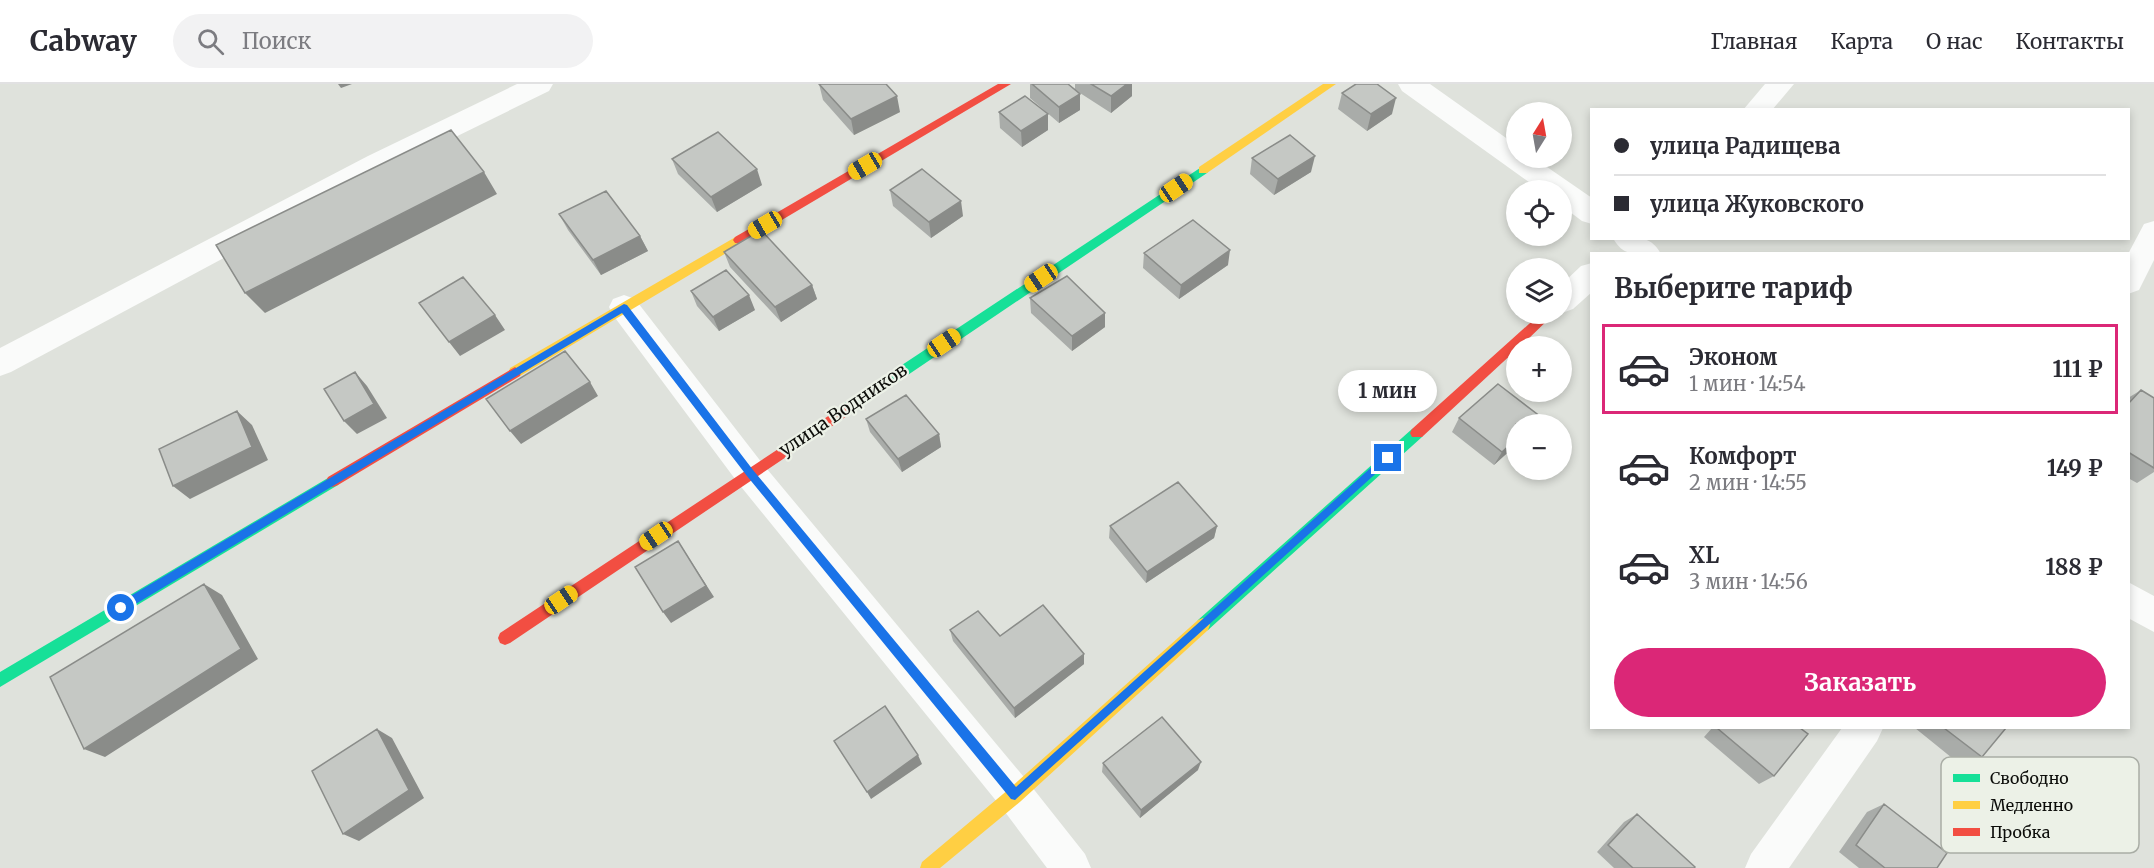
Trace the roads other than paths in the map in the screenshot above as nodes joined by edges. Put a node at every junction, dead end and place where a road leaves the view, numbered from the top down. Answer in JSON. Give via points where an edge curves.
{"nodes":[{"id":1,"x":540,"y":84,"type":"edge"},
{"id":2,"x":1006,"y":84,"type":"edge"},
{"id":3,"x":1331,"y":84,"type":"edge"},
{"id":4,"x":1411,"y":84,"type":"edge"},
{"id":5,"x":1781,"y":84,"type":"edge"},
{"id":6,"x":1758,"y":108,"type":"edge"},
{"id":7,"x":1546,"y":180,"type":"edge"},
{"id":8,"x":1572,"y":199,"type":"edge"},
{"id":9,"x":1590,"y":212,"type":"edge"},
{"id":10,"x":2154,"y":232,"type":"edge"},
{"id":11,"x":1590,"y":276,"type":"edge"},
{"id":12,"x":2130,"y":278,"type":"edge"},
{"id":13,"x":1572,"y":292,"type":"edge"},
{"id":14,"x":624,"y":308,"type":"junction"},
{"id":15,"x":1537,"y":324,"type":"edge"},
{"id":16,"x":0,"y":363,"type":"edge"},
{"id":17,"x":750,"y":473,"type":"junction"},
{"id":18,"x":2130,"y":599,"type":"edge"},
{"id":19,"x":2154,"y":616,"type":"edge"},
{"id":20,"x":505,"y":638,"type":"dead end"},
{"id":21,"x":0,"y":680,"type":"edge"},
{"id":22,"x":1863,"y":729,"type":"edge"},
{"id":23,"x":1015,"y":795,"type":"junction"},
{"id":24,"x":928,"y":868,"type":"edge"},
{"id":25,"x":1071,"y":868,"type":"edge"},
{"id":26,"x":1765,"y":868,"type":"edge"}],
"edges":[{"from":1,"to":16,"type":"street","via":[[378,163]]},
{"from":2,"to":14,"type":"street"},
{"from":3,"to":17,"type":"street","name":"улица Водников"},
{"from":4,"to":7,"type":"street"},
{"from":5,"to":6,"type":"street"},
{"from":8,"to":9,"type":"street"},
{"from":10,"to":12,"type":"street"},
{"from":11,"to":13,"type":"street"},
{"from":14,"to":17,"type":"street"},
{"from":14,"to":21,"type":"street"},
{"from":15,"to":23,"type":"street"},
{"from":17,"to":20,"type":"street","name":"улица Водников"},
{"from":17,"to":23,"type":"street"},
{"from":18,"to":19,"type":"street"},
{"from":22,"to":26,"type":"street"},
{"from":23,"to":24,"type":"street"},
{"from":23,"to":25,"type":"street"}]}
